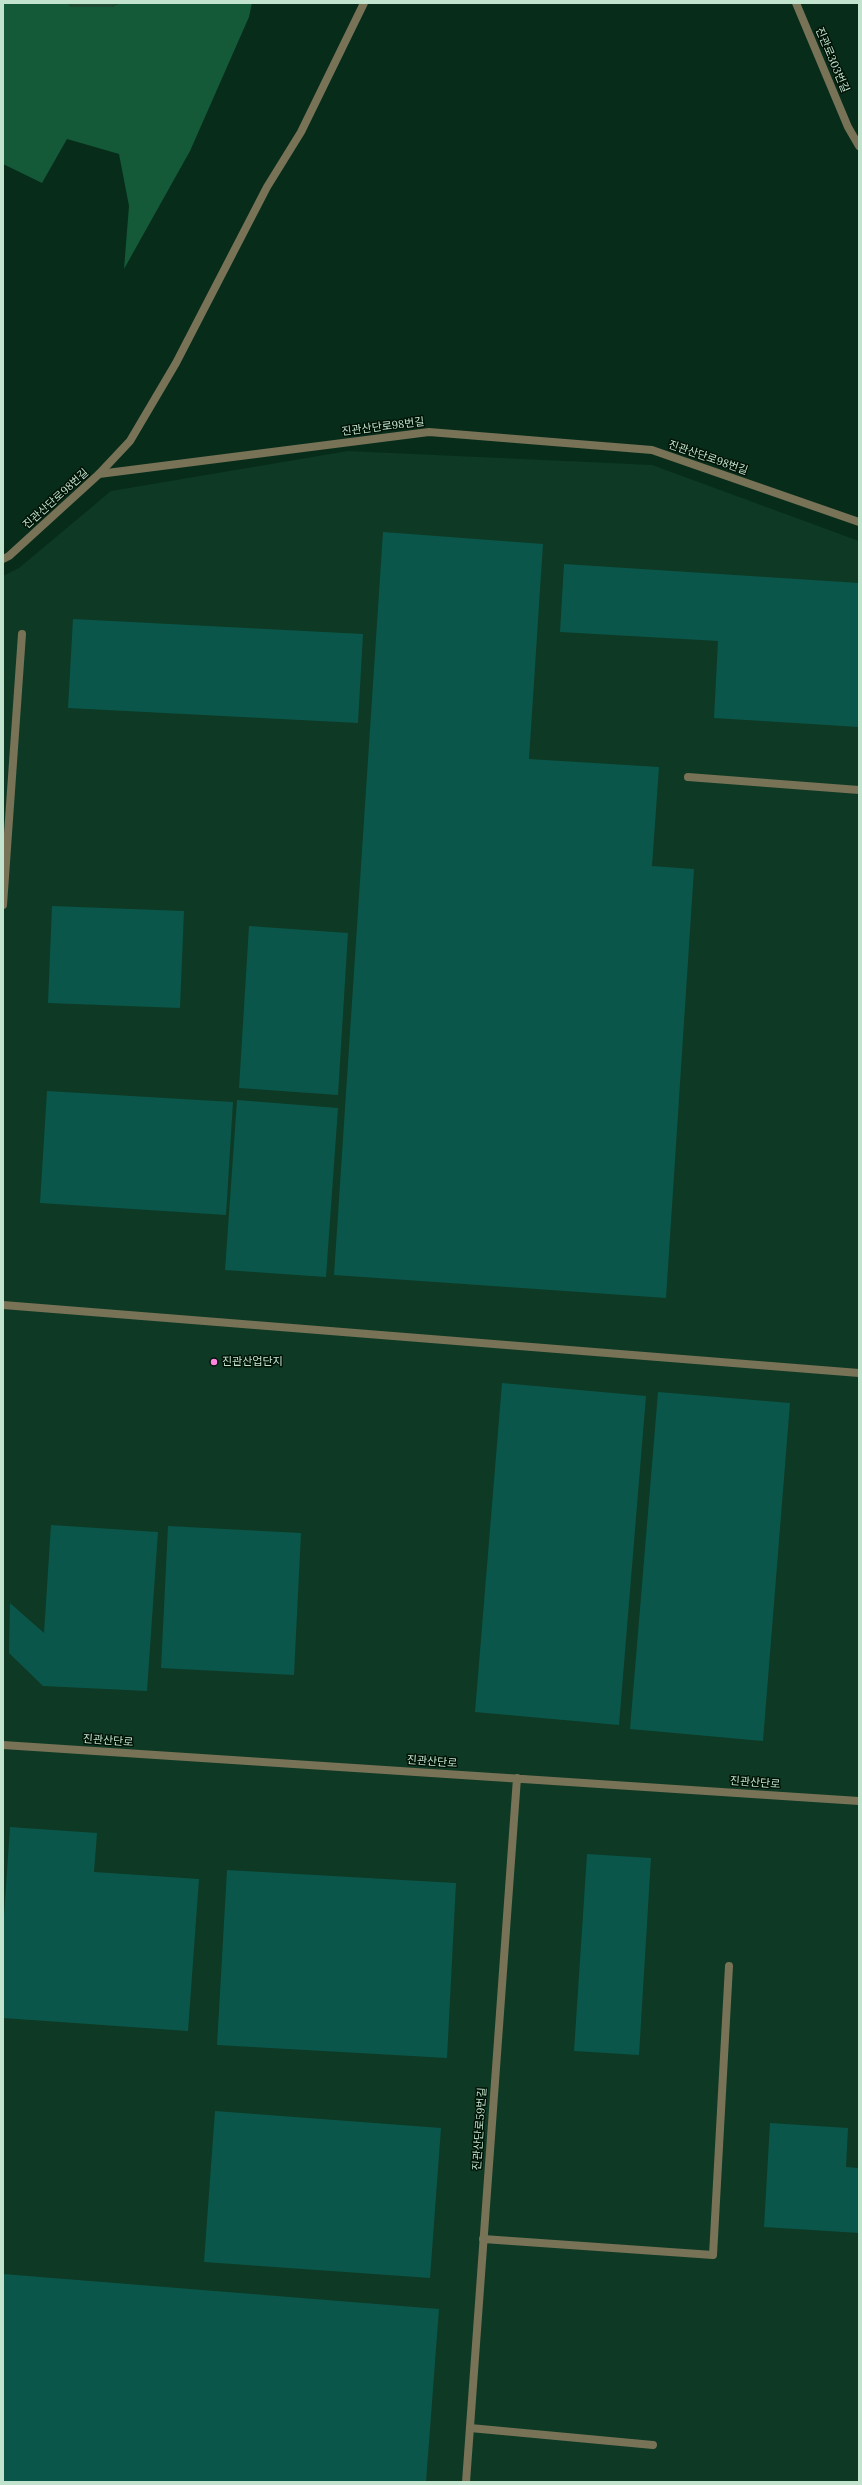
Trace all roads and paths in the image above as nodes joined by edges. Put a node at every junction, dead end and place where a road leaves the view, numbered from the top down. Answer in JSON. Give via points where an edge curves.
{"nodes":[{"id":1,"x":364,"y":3,"type":"edge"},
{"id":2,"x":796,"y":3,"type":"edge"},
{"id":3,"x":859,"y":146,"type":"edge"},
{"id":4,"x":100,"y":474,"type":"junction"},
{"id":5,"x":859,"y":522,"type":"edge"},
{"id":6,"x":3,"y":559,"type":"edge"},
{"id":7,"x":22,"y":634,"type":"dead end"},
{"id":8,"x":688,"y":777,"type":"dead end"},
{"id":9,"x":859,"y":790,"type":"edge"},
{"id":10,"x":3,"y":905,"type":"edge"},
{"id":11,"x":3,"y":1305,"type":"edge"},
{"id":12,"x":859,"y":1373,"type":"edge"},
{"id":13,"x":3,"y":1745,"type":"edge"},
{"id":14,"x":517,"y":1778,"type":"junction"},
{"id":15,"x":859,"y":1801,"type":"edge"},
{"id":16,"x":729,"y":1966,"type":"dead end"},
{"id":17,"x":483,"y":2239,"type":"junction"},
{"id":18,"x":470,"y":2428,"type":"junction"},
{"id":19,"x":652,"y":2445,"type":"dead end"},
{"id":20,"x":466,"y":2482,"type":"edge"}],
"edges":[{"from":1,"to":4,"type":"street","via":[[301,132],[267,187],[176,363],[130,441]]},
{"from":2,"to":3,"type":"street","name":"진관로303번길","via":[[848,127]]},
{"from":4,"to":5,"type":"street","name":"진관산단로98번길","via":[[428,432],[652,450]]},
{"from":4,"to":6,"type":"street","name":"진관산단로98번길"},
{"from":7,"to":10,"type":"street"},
{"from":8,"to":9,"type":"street"},
{"from":11,"to":12,"type":"street"},
{"from":13,"to":14,"type":"street","name":"진관산단로"},
{"from":14,"to":15,"type":"street","name":"진관산단로"},
{"from":14,"to":17,"type":"street","name":"진관산단로59번길"},
{"from":16,"to":17,"type":"street","via":[[713,2254]]},
{"from":17,"to":18,"type":"street","name":"진관산단로59번길"},
{"from":18,"to":19,"type":"street"},
{"from":18,"to":20,"type":"street","name":"진관산단로59번길"}]}
